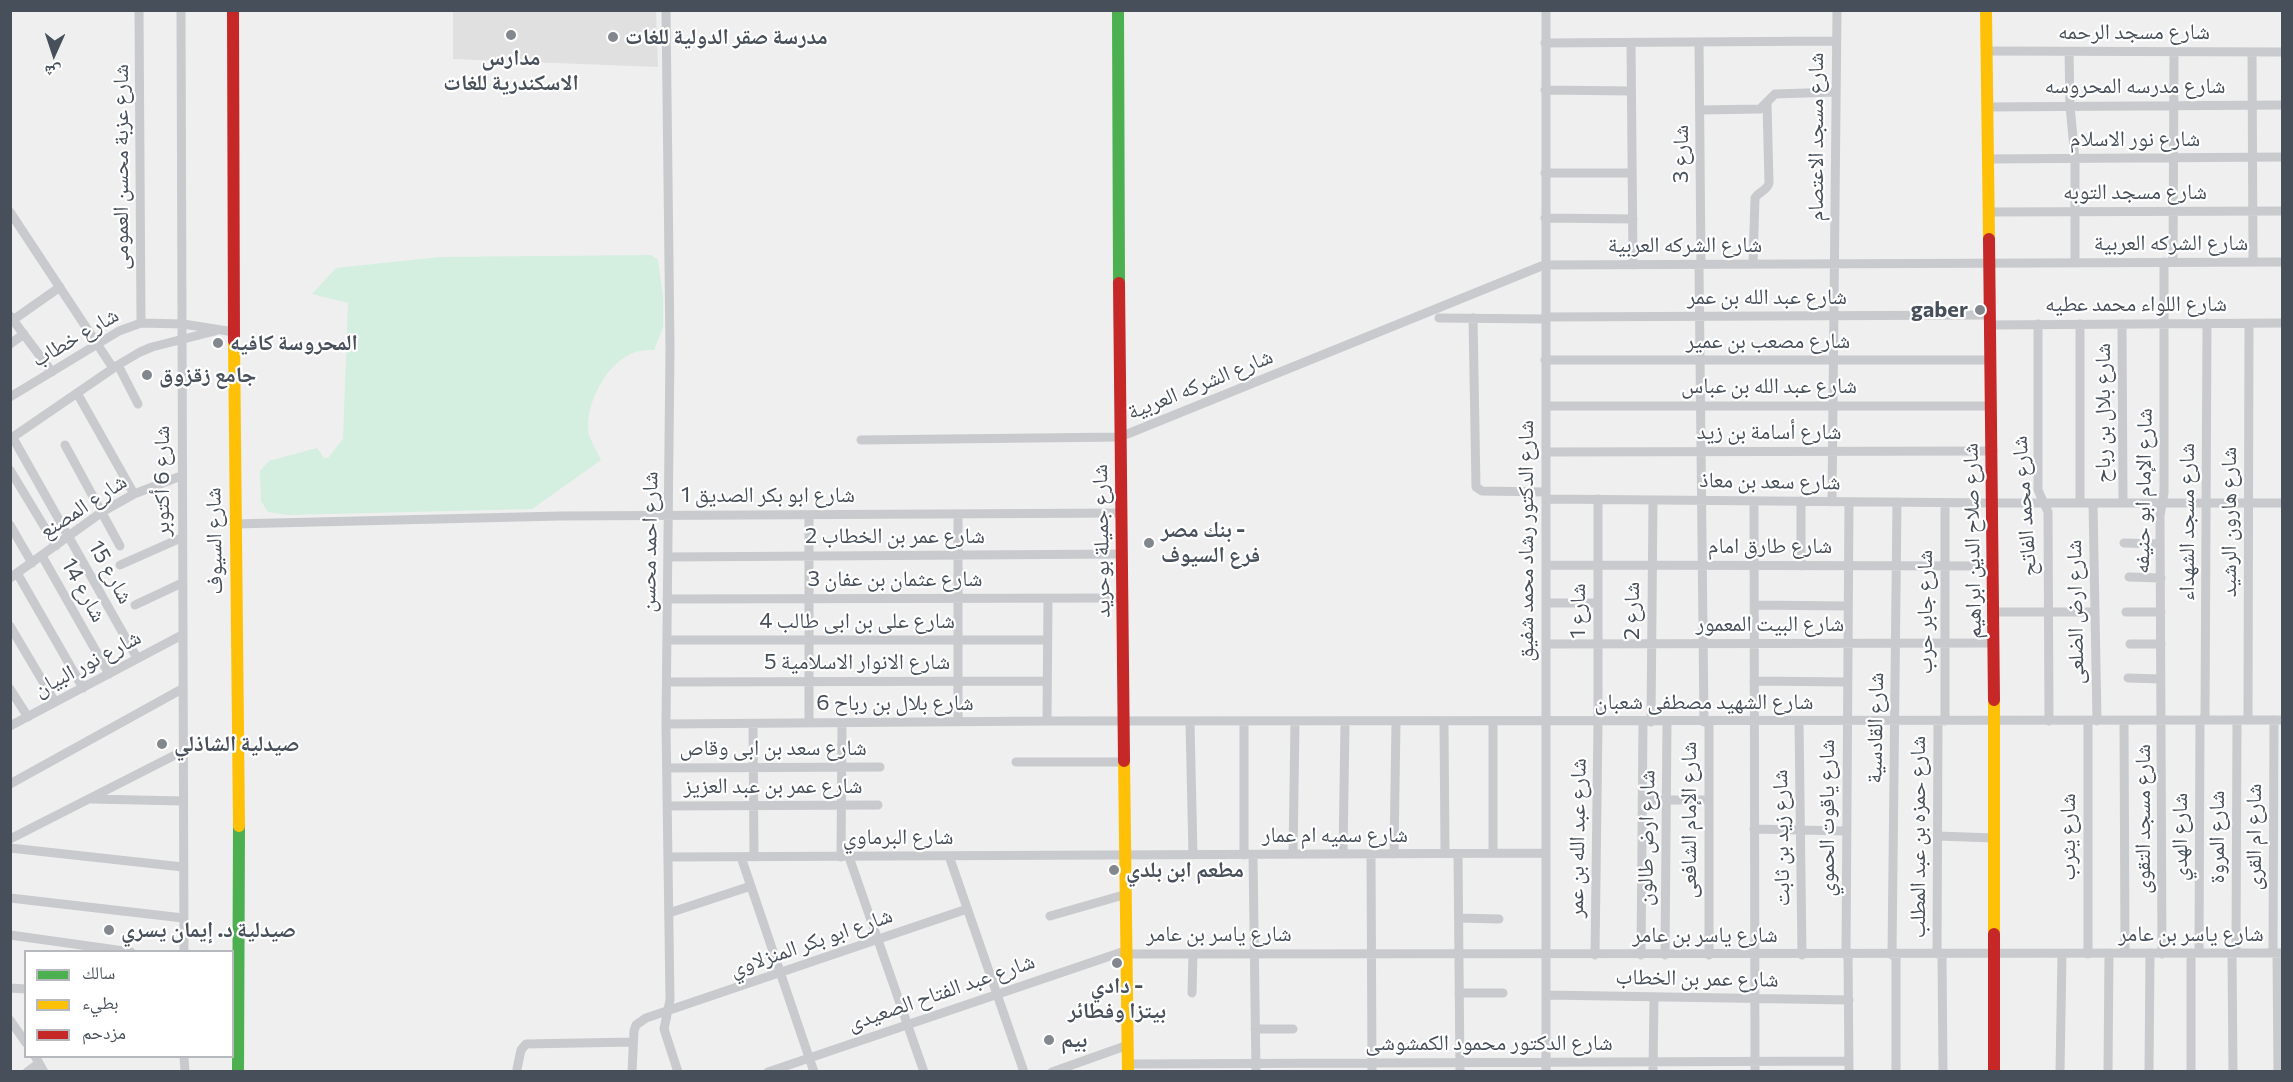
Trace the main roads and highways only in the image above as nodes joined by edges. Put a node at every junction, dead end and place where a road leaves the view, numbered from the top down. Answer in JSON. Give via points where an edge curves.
{"nodes":[{"id":1,"x":234,"y":10,"type":"edge"},
{"id":2,"x":1118,"y":10,"type":"edge"},
{"id":3,"x":1986,"y":10,"type":"edge"},
{"id":4,"x":1128,"y":1068,"type":"edge"},
{"id":5,"x":238,"y":1071,"type":"edge"},
{"id":6,"x":1994,"y":1071,"type":"edge"}],
"edges":[{"from":1,"to":5,"type":"main road","name":"شارع السيوف"},
{"from":2,"to":4,"type":"main road","name":"شارع جميلة بوحريد"},
{"from":3,"to":6,"type":"main road","name":"شارع صلاح الدين ابراهيم","via":[[1994,566]]}]}
